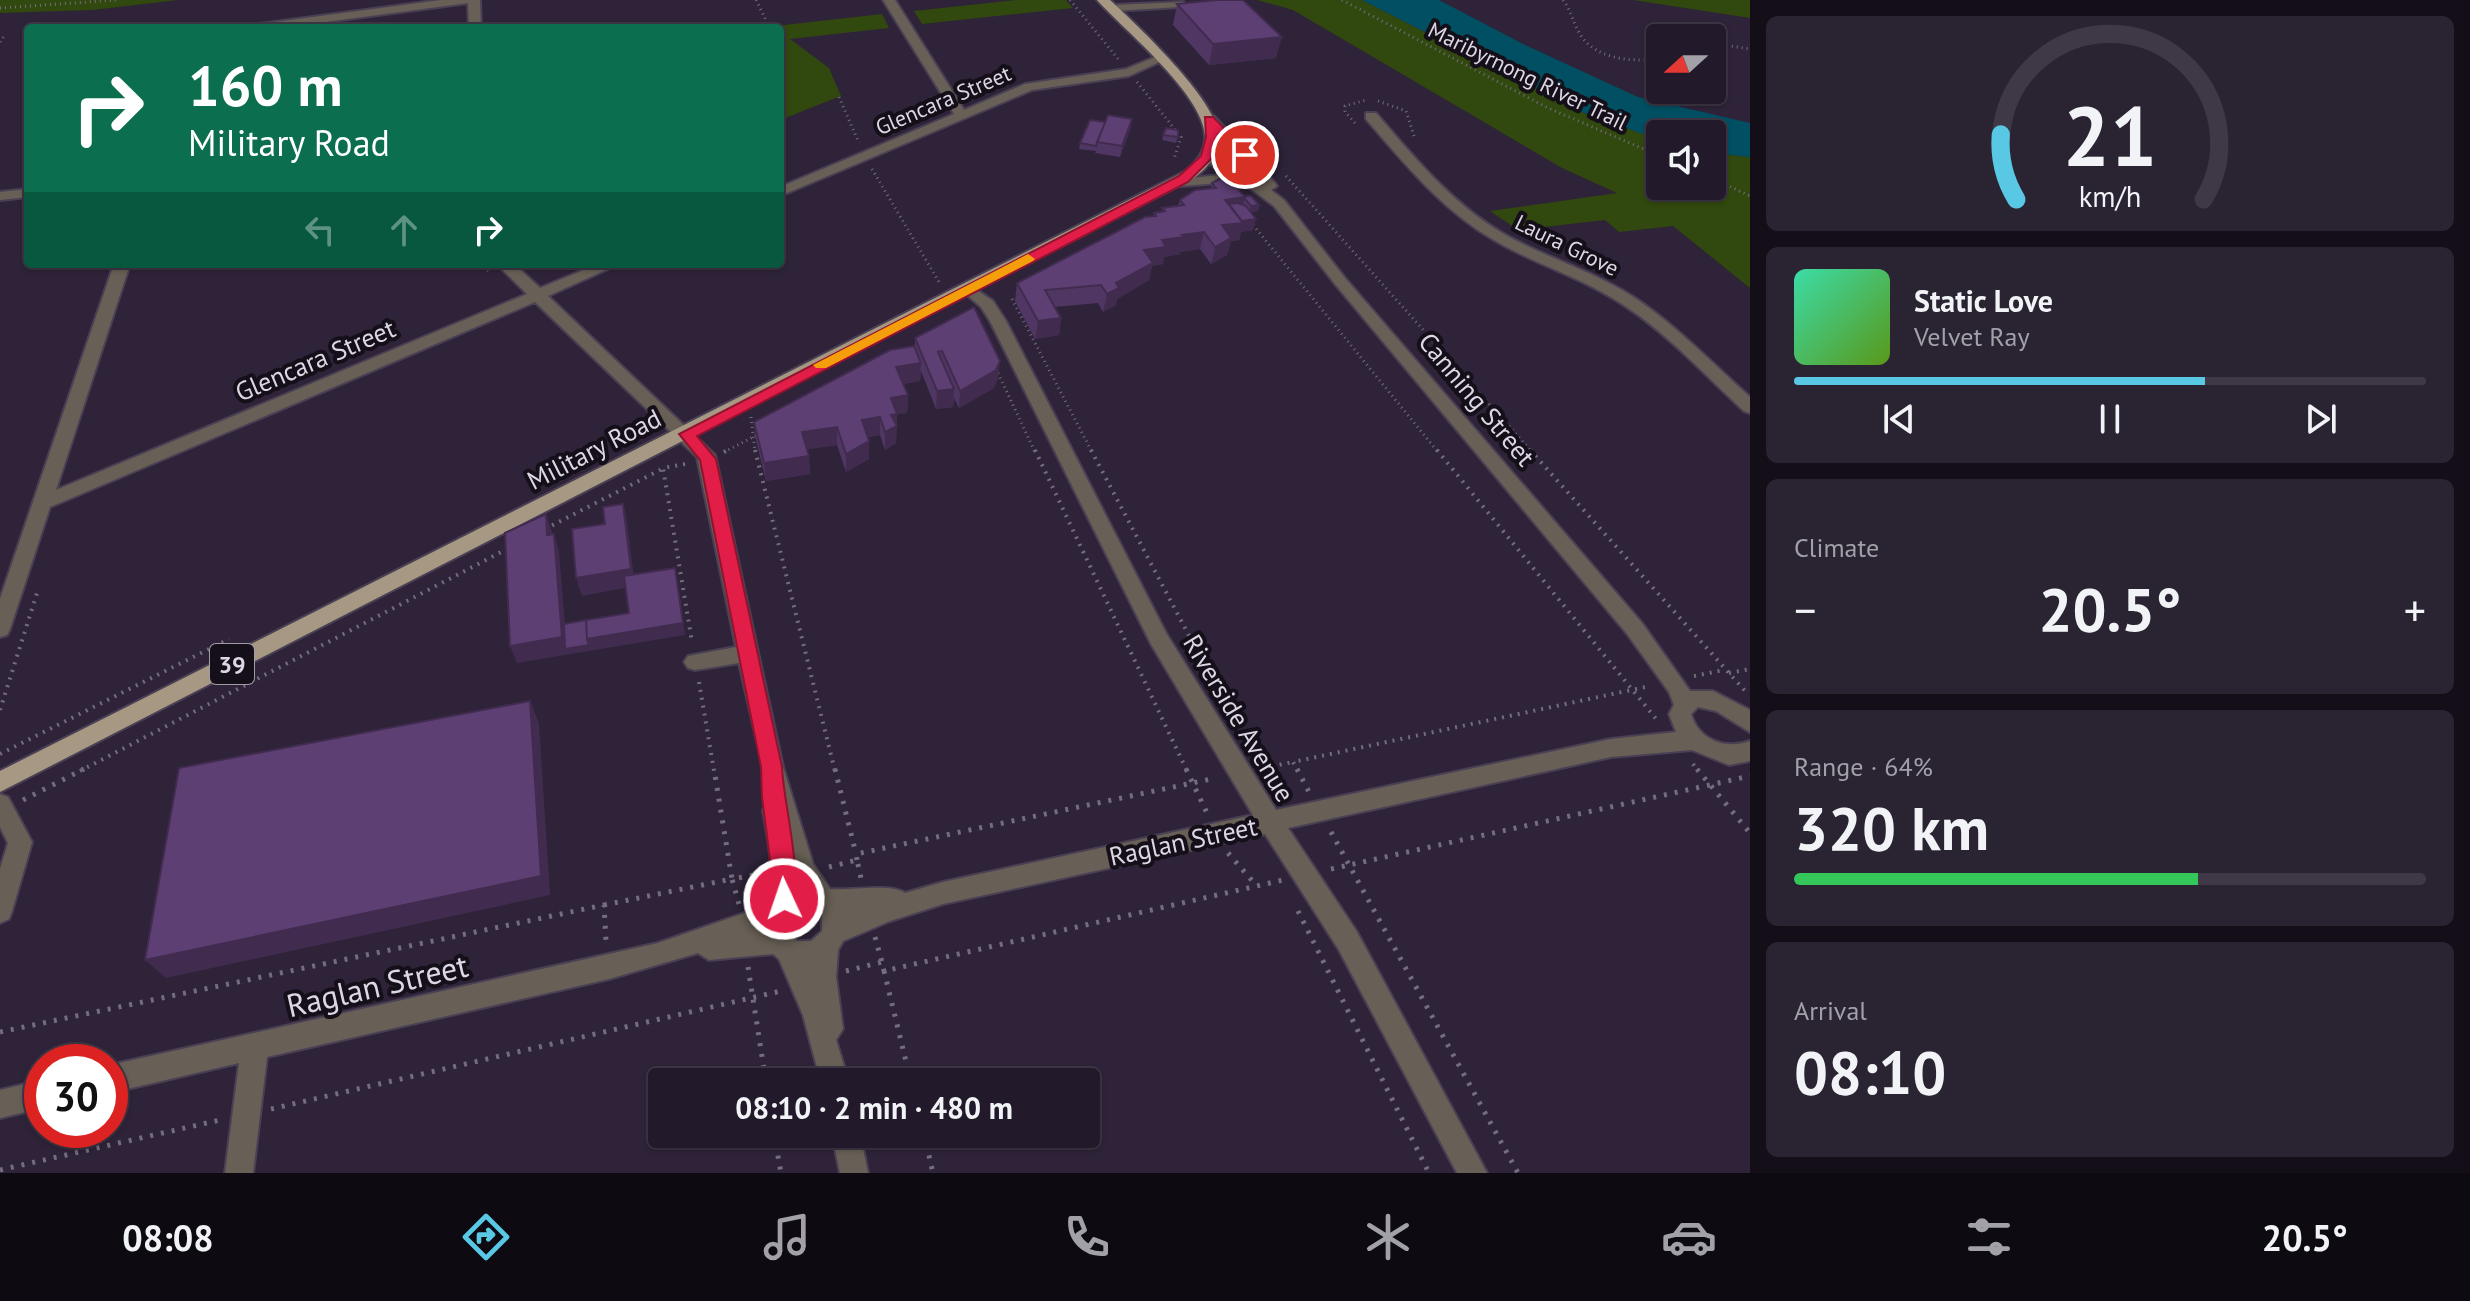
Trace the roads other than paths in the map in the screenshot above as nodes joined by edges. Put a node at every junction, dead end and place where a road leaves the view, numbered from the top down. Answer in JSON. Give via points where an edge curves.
{"nodes":[{"id":1,"x":467,"y":0,"type":"edge"},
{"id":2,"x":474,"y":0,"type":"edge"},
{"id":3,"x":889,"y":0,"type":"edge"},
{"id":4,"x":1108,"y":4,"type":"edge"},
{"id":5,"x":1179,"y":4,"type":"edge"},
{"id":6,"x":284,"y":24,"type":"edge"},
{"id":7,"x":475,"y":24,"type":"edge"},
{"id":8,"x":1160,"y":59,"type":"junction"},
{"id":9,"x":1129,"y":72,"type":"junction"},
{"id":10,"x":1175,"y":77,"type":"junction"},
{"id":11,"x":961,"y":115,"type":"junction"},
{"id":12,"x":1371,"y":116,"type":"dead end"},
{"id":13,"x":1209,"y":119,"type":"junction"},
{"id":14,"x":1207,"y":157,"type":"junction"},
{"id":15,"x":1174,"y":184,"type":"junction"},
{"id":16,"x":784,"y":190,"type":"edge"},
{"id":17,"x":24,"y":193,"type":"edge"},
{"id":18,"x":0,"y":196,"type":"edge"},
{"id":19,"x":1272,"y":197,"type":"junction"},
{"id":20,"x":121,"y":268,"type":"edge"},
{"id":21,"x":509,"y":268,"type":"edge"},
{"id":22,"x":601,"y":268,"type":"edge"},
{"id":23,"x":968,"y":289,"type":"junction"},
{"id":24,"x":536,"y":295,"type":"junction"},
{"id":25,"x":1750,"y":407,"type":"edge"},
{"id":26,"x":687,"y":434,"type":"junction"},
{"id":27,"x":40,"y":504,"type":"junction"},
{"id":28,"x":0,"y":629,"type":"edge"},
{"id":29,"x":748,"y":653,"type":"junction"},
{"id":30,"x":695,"y":662,"type":"road end"},
{"id":31,"x":1678,"y":680,"type":"junction"},
{"id":32,"x":1709,"y":699,"type":"junction"},
{"id":33,"x":1744,"y":705,"type":"edge"},
{"id":34,"x":1750,"y":723,"type":"edge"},
{"id":35,"x":1679,"y":727,"type":"junction"},
{"id":36,"x":1740,"y":753,"type":"edge"},
{"id":37,"x":772,"y":767,"type":"junction"},
{"id":38,"x":1750,"y":775,"type":"edge"},
{"id":39,"x":0,"y":782,"type":"edge"},
{"id":40,"x":2,"y":807,"type":"edge"},
{"id":41,"x":1270,"y":822,"type":"junction"},
{"id":42,"x":943,"y":893,"type":"junction"},
{"id":43,"x":822,"y":897,"type":"junction"},
{"id":44,"x":0,"y":911,"type":"edge"},
{"id":45,"x":780,"y":926,"type":"junction"},
{"id":46,"x":830,"y":938,"type":"junction"},
{"id":47,"x":814,"y":979,"type":"junction"},
{"id":48,"x":255,"y":1047,"type":"junction"},
{"id":49,"x":832,"y":1068,"type":"edge"},
{"id":50,"x":128,"y":1075,"type":"edge"},
{"id":51,"x":24,"y":1098,"type":"edge"},
{"id":52,"x":0,"y":1104,"type":"edge"},
{"id":53,"x":849,"y":1148,"type":"edge"},
{"id":54,"x":239,"y":1173,"type":"edge"},
{"id":55,"x":854,"y":1173,"type":"edge"},
{"id":56,"x":1473,"y":1173,"type":"edge"}],
"edges":[{"from":1,"to":6,"type":"street"},
{"from":2,"to":7,"type":"street"},
{"from":3,"to":11,"type":"street"},
{"from":4,"to":5,"type":"street"},
{"from":4,"to":8,"type":"main road","name":"Canning Street"},
{"from":8,"to":9,"type":"street","name":"Glencara Street"},
{"from":8,"to":10,"type":"main road","name":"Canning Street"},
{"from":9,"to":10,"type":"street","name":"Glencara Street"},
{"from":9,"to":11,"type":"street","name":"Glencara Street","via":[[1042,83]]},
{"from":10,"to":13,"type":"main road","name":"Canning Street"},
{"from":11,"to":16,"type":"street","name":"Glencara Street"},
{"from":12,"to":25,"type":"street","name":"Laura Grove","via":[[1452,202],[1495,235],[1571,268],[1634,305]]},
{"from":13,"to":14,"type":"main road"},
{"from":13,"to":19,"type":"street","name":"Canning Street","via":[[1276,193]]},
{"from":14,"to":15,"type":"main road","name":"Military Road","number":"39"},
{"from":14,"to":19,"type":"street","name":"Canning Street"},
{"from":15,"to":19,"type":"street","via":[[1220,179]]},
{"from":15,"to":23,"type":"main road","name":"Military Road","number":"39"},
{"from":17,"to":18,"type":"street"},
{"from":19,"to":31,"type":"street","name":"Canning Street"},
{"from":20,"to":27,"type":"street"},
{"from":21,"to":24,"type":"street"},
{"from":22,"to":24,"type":"street","name":"Glencara Street"},
{"from":23,"to":26,"type":"main road","name":"Military Road","number":"39"},
{"from":23,"to":41,"type":"street","name":"Riverside Avenue","via":[[992,310],[1158,638]]},
{"from":24,"to":26,"type":"street"},
{"from":24,"to":27,"type":"street","name":"Glencara Street"},
{"from":26,"to":29,"type":"street","via":[[708,459]]},
{"from":26,"to":39,"type":"main road","name":"Military Road","number":"39"},
{"from":27,"to":28,"type":"street"},
{"from":29,"to":30,"type":"street"},
{"from":29,"to":37,"type":"street"},
{"from":31,"to":32,"type":"street","name":"Canning Street"},
{"from":31,"to":35,"type":"street","name":"Canning Street"},
{"from":32,"to":33,"type":"street"},
{"from":32,"to":35,"type":"street","name":"Raglan Street","via":[[1690,700]]},
{"from":33,"to":34,"type":"street"},
{"from":35,"to":36,"type":"street"},
{"from":35,"to":41,"type":"street","name":"Raglan Street","via":[[1611,748]]},
{"from":36,"to":38,"type":"street"},
{"from":37,"to":43,"type":"street","via":[[802,867]]},
{"from":37,"to":45,"type":"street","via":[[784,873]]},
{"from":40,"to":44,"type":"street","via":[[20,842]]},
{"from":41,"to":42,"type":"street","name":"Raglan Street"},
{"from":41,"to":56,"type":"street","name":"Riverside Avenue","via":[[1348,941]]},
{"from":42,"to":43,"type":"street","name":"Raglan Street","via":[[852,903]]},
{"from":42,"to":46,"type":"street","name":"Raglan Street"},
{"from":43,"to":45,"type":"street","via":[[800,892]]},
{"from":43,"to":46,"type":"street","via":[[836,915]]},
{"from":45,"to":46,"type":"street","via":[[807,953]]},
{"from":45,"to":47,"type":"street"},
{"from":45,"to":48,"type":"street","name":"Raglan Street"},
{"from":46,"to":47,"type":"street"},
{"from":47,"to":49,"type":"street"},
{"from":48,"to":50,"type":"street","name":"Raglan Street"},
{"from":48,"to":54,"type":"street"},
{"from":51,"to":52,"type":"street"},
{"from":53,"to":55,"type":"street"}]}
